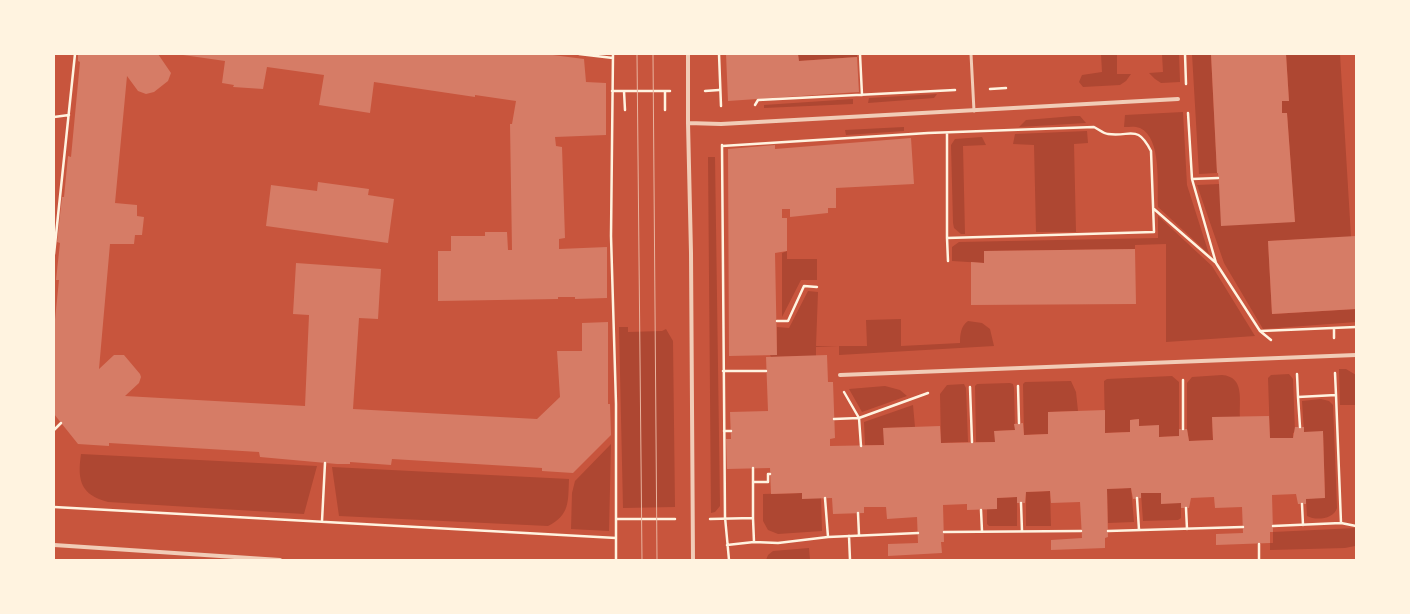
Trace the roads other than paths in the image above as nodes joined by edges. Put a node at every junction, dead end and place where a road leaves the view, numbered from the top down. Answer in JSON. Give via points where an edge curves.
{"nodes":[{"id":1,"x":688,"y":54,"type":"edge"},
{"id":2,"x":971,"y":54,"type":"edge"},
{"id":3,"x":1178,"y":99,"type":"dead end"},
{"id":4,"x":974,"y":111,"type":"junction"},
{"id":5,"x":688,"y":123,"type":"junction"},
{"id":6,"x":1356,"y":356,"type":"edge"},
{"id":7,"x":840,"y":375,"type":"dead end"},
{"id":8,"x":54,"y":545,"type":"edge"},
{"id":9,"x":280,"y":560,"type":"edge"},
{"id":10,"x":693,"y":560,"type":"edge"}],
"edges":[{"from":1,"to":5,"type":"street"},
{"from":2,"to":4,"type":"lane"},
{"from":3,"to":4,"type":"street"},
{"from":4,"to":5,"type":"street","via":[[721,124]]},
{"from":5,"to":10,"type":"street"},
{"from":6,"to":7,"type":"street"},
{"from":8,"to":9,"type":"street"}]}
